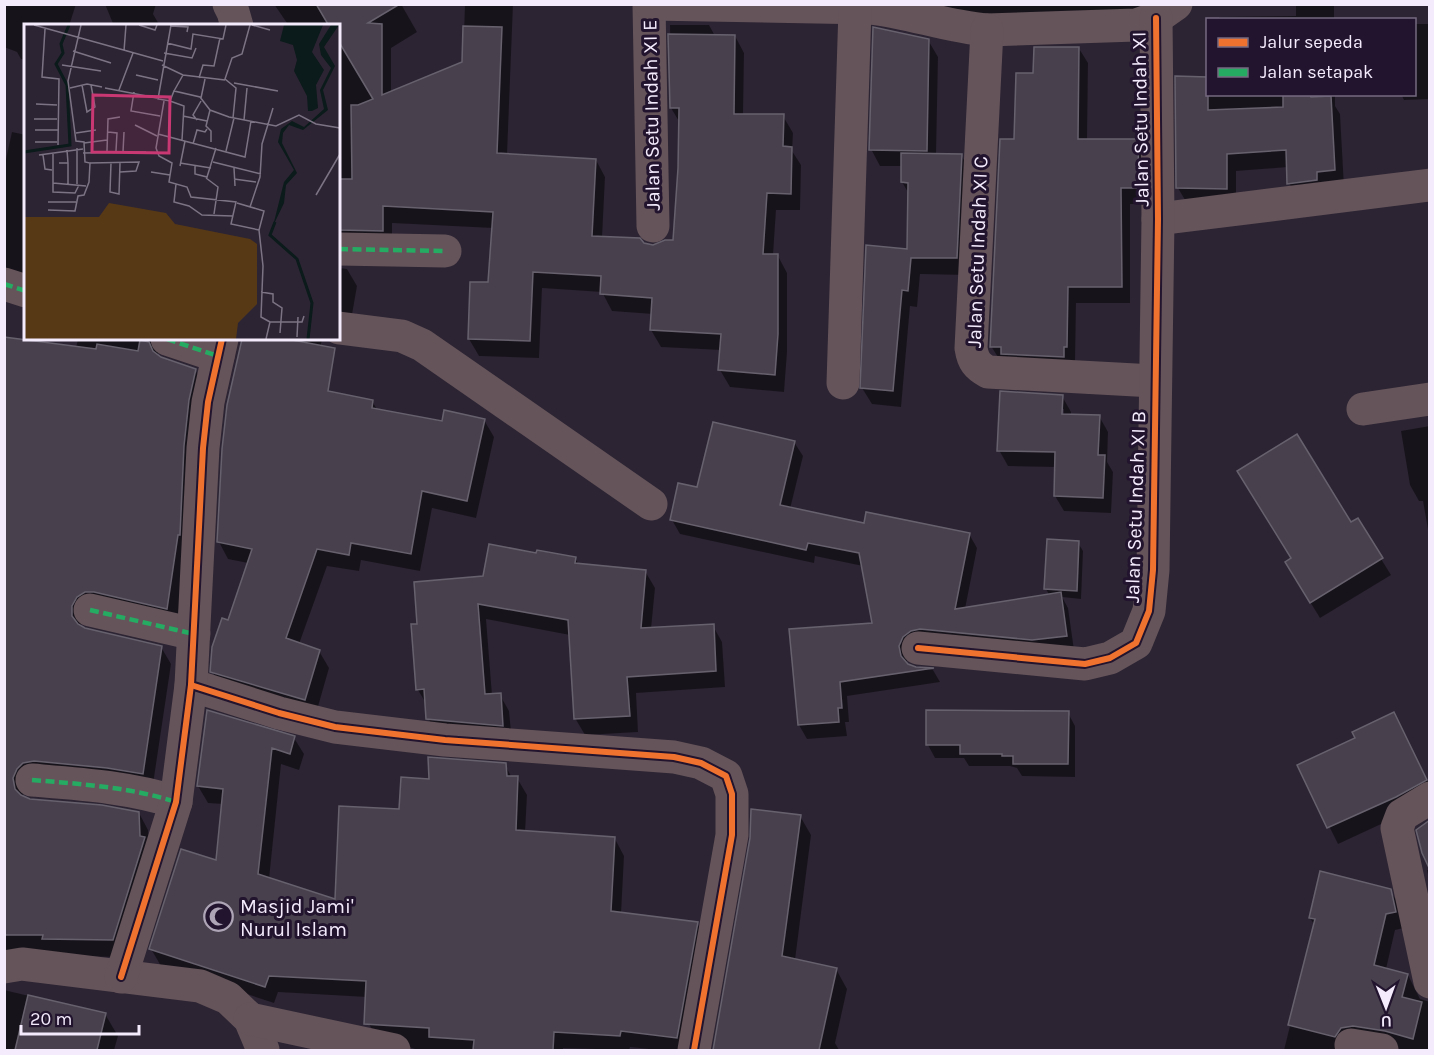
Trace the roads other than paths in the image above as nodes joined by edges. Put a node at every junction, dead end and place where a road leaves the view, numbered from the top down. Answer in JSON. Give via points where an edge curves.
{"nodes":[{"id":1,"x":229,"y":4,"type":"edge"},
{"id":2,"x":652,"y":5,"type":"edge"},
{"id":3,"x":733,"y":5,"type":"edge"},
{"id":4,"x":855,"y":9,"type":"junction"},
{"id":5,"x":1166,"y":11,"type":"edge"},
{"id":6,"x":236,"y":24,"type":"edge"},
{"id":7,"x":987,"y":30,"type":"junction"},
{"id":8,"x":1430,"y":185,"type":"edge"},
{"id":9,"x":1158,"y":219,"type":"junction"},
{"id":10,"x":653,"y":226,"type":"dead end"},
{"id":11,"x":340,"y":249,"type":"edge"},
{"id":12,"x":445,"y":251,"type":"dead end"},
{"id":13,"x":4,"y":284,"type":"edge"},
{"id":14,"x":24,"y":290,"type":"edge"},
{"id":15,"x":340,"y":328,"type":"edge"},
{"id":16,"x":174,"y":340,"type":"edge"},
{"id":17,"x":220,"y":347,"type":"edge"},
{"id":18,"x":1154,"y":381,"type":"junction"},
{"id":19,"x":843,"y":383,"type":"dead end"},
{"id":20,"x":1430,"y":399,"type":"edge"},
{"id":21,"x":1362,"y":409,"type":"dead end"},
{"id":22,"x":651,"y":504,"type":"dead end"},
{"id":23,"x":90,"y":610,"type":"dead end"},
{"id":24,"x":194,"y":634,"type":"junction"},
{"id":25,"x":918,"y":648,"type":"dead end"},
{"id":26,"x":191,"y":686,"type":"junction"},
{"id":27,"x":32,"y":780,"type":"dead end"},
{"id":28,"x":1430,"y":798,"type":"edge"},
{"id":29,"x":176,"y":802,"type":"junction"},
{"id":30,"x":5,"y":966,"type":"edge"},
{"id":31,"x":121,"y":977,"type":"junction"},
{"id":32,"x":1430,"y":982,"type":"edge"},
{"id":33,"x":250,"y":1019,"type":"junction"},
{"id":34,"x":1351,"y":1045,"type":"dead end"},
{"id":35,"x":263,"y":1050,"type":"edge"},
{"id":36,"x":394,"y":1050,"type":"edge"},
{"id":37,"x":694,"y":1050,"type":"edge"},
{"id":38,"x":1382,"y":1050,"type":"edge"}],
"edges":[{"from":1,"to":6,"type":"street"},
{"from":2,"to":3,"type":"street"},
{"from":2,"to":10,"type":"street","name":"Jalan Setu Indah XI E"},
{"from":3,"to":4,"type":"street"},
{"from":4,"to":7,"type":"street","via":[[887,9]]},
{"from":4,"to":19,"type":"street"},
{"from":5,"to":7,"type":"street","via":[[1136,25],[1120,27]]},
{"from":5,"to":9,"type":"street","name":"Jalan Setu Indah XI"},
{"from":7,"to":18,"type":"street","name":"Jalan Setu Indah XI C","via":[[973,358],[978,367],[988,372]]},
{"from":8,"to":9,"type":"street","name":"Jalan Setu Indah XI"},
{"from":9,"to":18,"type":"street","name":"Jalan Setu Indah XI B"},
{"from":11,"to":12,"type":"street"},
{"from":13,"to":14,"type":"street"},
{"from":15,"to":22,"type":"street","via":[[402,336],[422,345]]},
{"from":16,"to":17,"type":"street"},
{"from":17,"to":24,"type":"street","via":[[203,448]]},
{"from":18,"to":25,"type":"street","name":"Jalan Setu Indah XI B","via":[[1153,570],[1149,611],[1136,643],[1110,658],[1085,664]]},
{"from":20,"to":21,"type":"street"},
{"from":23,"to":24,"type":"street"},
{"from":24,"to":26,"type":"street"},
{"from":26,"to":29,"type":"street"},
{"from":26,"to":37,"type":"street","via":[[335,727],[445,740],[674,757],[701,763],[726,776],[732,794],[732,835]]},
{"from":27,"to":29,"type":"street","via":[[150,793]]},
{"from":28,"to":32,"type":"street","via":[[1402,814],[1397,828]]},
{"from":29,"to":31,"type":"street"},
{"from":30,"to":31,"type":"street","via":[[22,964]]},
{"from":31,"to":33,"type":"street","via":[[200,986],[228,998]]},
{"from":33,"to":35,"type":"street"},
{"from":33,"to":36,"type":"street"},
{"from":34,"to":38,"type":"street"}]}
